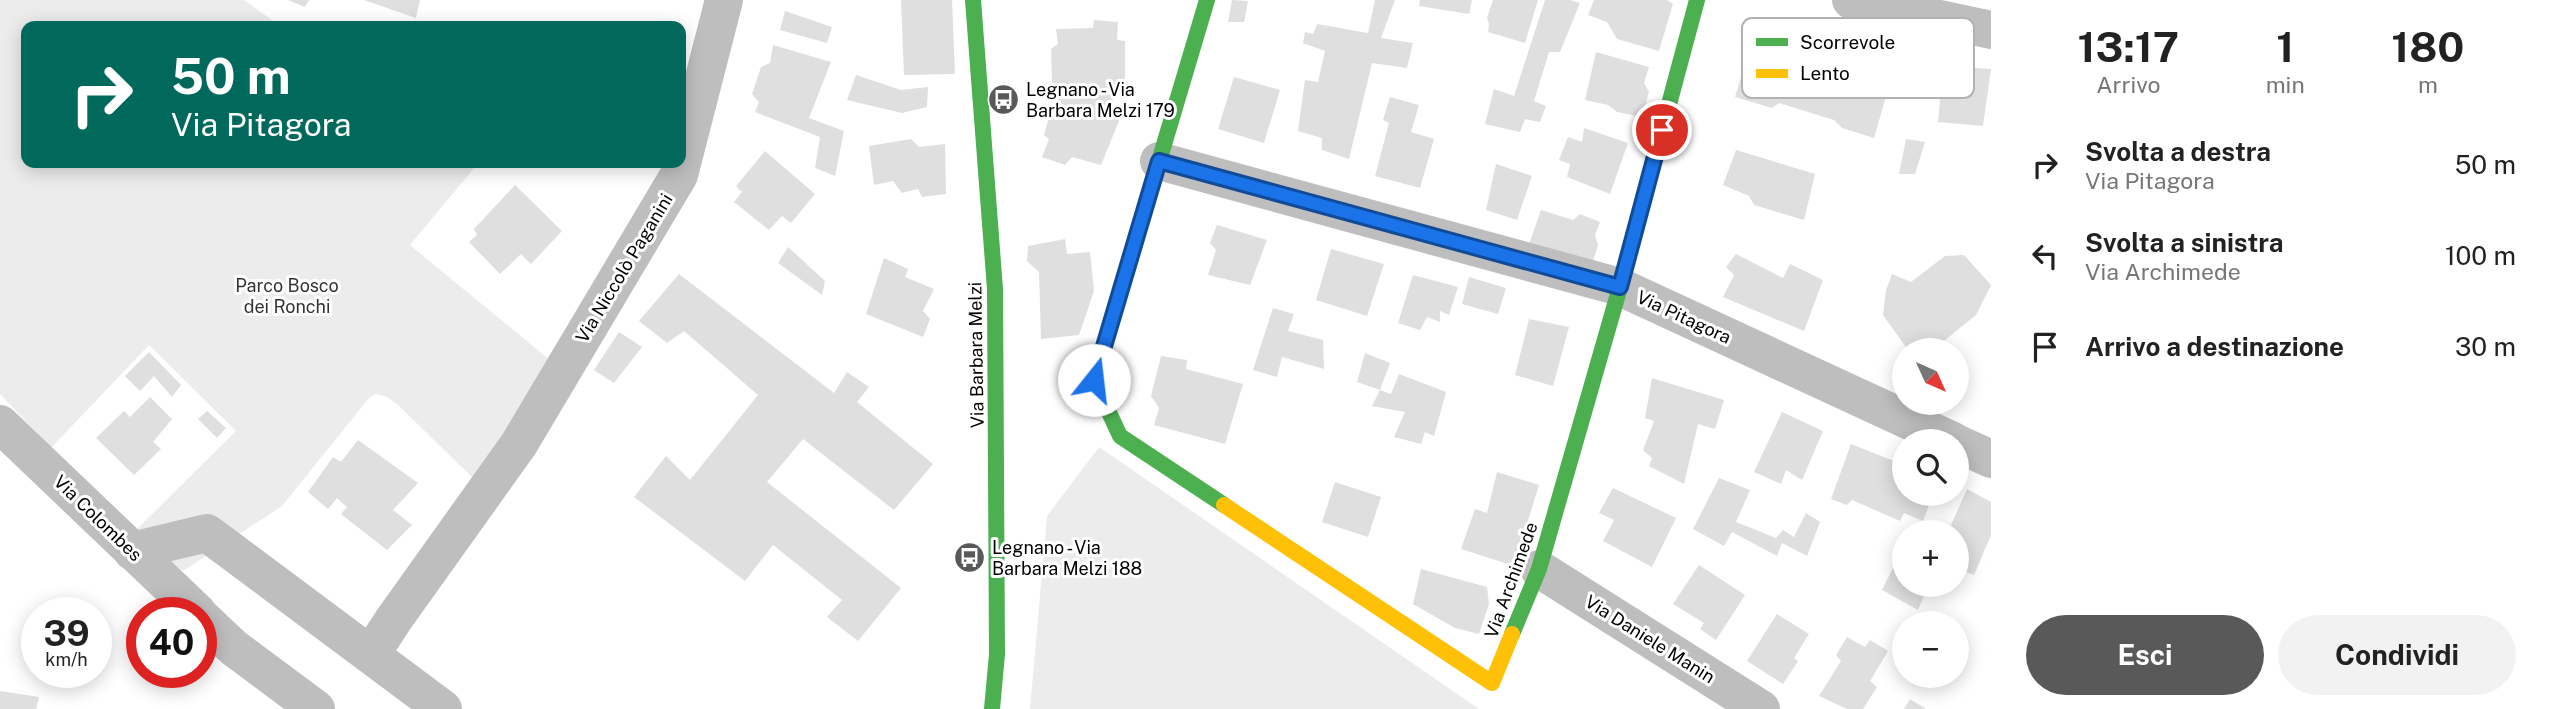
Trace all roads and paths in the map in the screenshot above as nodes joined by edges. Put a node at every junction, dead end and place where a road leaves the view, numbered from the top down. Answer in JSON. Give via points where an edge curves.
{"nodes":[{"id":1,"x":724,"y":0,"type":"edge"},
{"id":2,"x":973,"y":0,"type":"edge"},
{"id":3,"x":1208,"y":0,"type":"edge"},
{"id":4,"x":1697,"y":0,"type":"edge"},
{"id":5,"x":1851,"y":0,"type":"edge"},
{"id":6,"x":1935,"y":18,"type":"edge"},
{"id":7,"x":686,"y":145,"type":"edge"},
{"id":8,"x":1159,"y":161,"type":"junction"},
{"id":9,"x":680,"y":168,"type":"edge"},
{"id":10,"x":1620,"y":287,"type":"junction"},
{"id":11,"x":0,"y":424,"type":"edge"},
{"id":12,"x":1927,"y":429,"type":"edge"},
{"id":13,"x":1969,"y":448,"type":"edge"},
{"id":14,"x":1991,"y":458,"type":"edge"},
{"id":15,"x":132,"y":551,"type":"junction"},
{"id":16,"x":1539,"y":569,"type":"junction"},
{"id":17,"x":181,"y":597,"type":"edge"},
{"id":18,"x":217,"y":632,"type":"edge"},
{"id":19,"x":371,"y":654,"type":"junction"},
{"id":20,"x":316,"y":709,"type":"edge"},
{"id":21,"x":443,"y":709,"type":"edge"},
{"id":22,"x":992,"y":709,"type":"edge"},
{"id":23,"x":1761,"y":709,"type":"edge"}],
"edges":[{"from":1,"to":7,"type":"street","name":"Via Niccolò Paganini"},
{"from":2,"to":22,"type":"street","name":"Via Barbara Melzi","via":[[995,289],[997,654]]},
{"from":3,"to":8,"type":"street"},
{"from":4,"to":10,"type":"street","name":"Via Archimede"},
{"from":5,"to":6,"type":"street"},
{"from":8,"to":10,"type":"street","name":"Via Pitagora"},
{"from":8,"to":16,"type":"street","name":"Via Archimede","via":[[1094,380],[1120,436],[1492,682]]},
{"from":9,"to":19,"type":"street","name":"Via Niccolò Paganini","via":[[519,444]]},
{"from":10,"to":12,"type":"street","name":"Via Pitagora"},
{"from":10,"to":16,"type":"street","name":"Via Archimede"},
{"from":11,"to":15,"type":"street","name":"Via Colombes"},
{"from":13,"to":14,"type":"street","name":"Via Pitagora"},
{"from":15,"to":17,"type":"street","name":"Via Colombes"},
{"from":15,"to":19,"type":"street","via":[[207,533]]},
{"from":16,"to":23,"type":"street","name":"Via Daniele Manin"},
{"from":18,"to":20,"type":"street"},
{"from":19,"to":21,"type":"street"}]}
